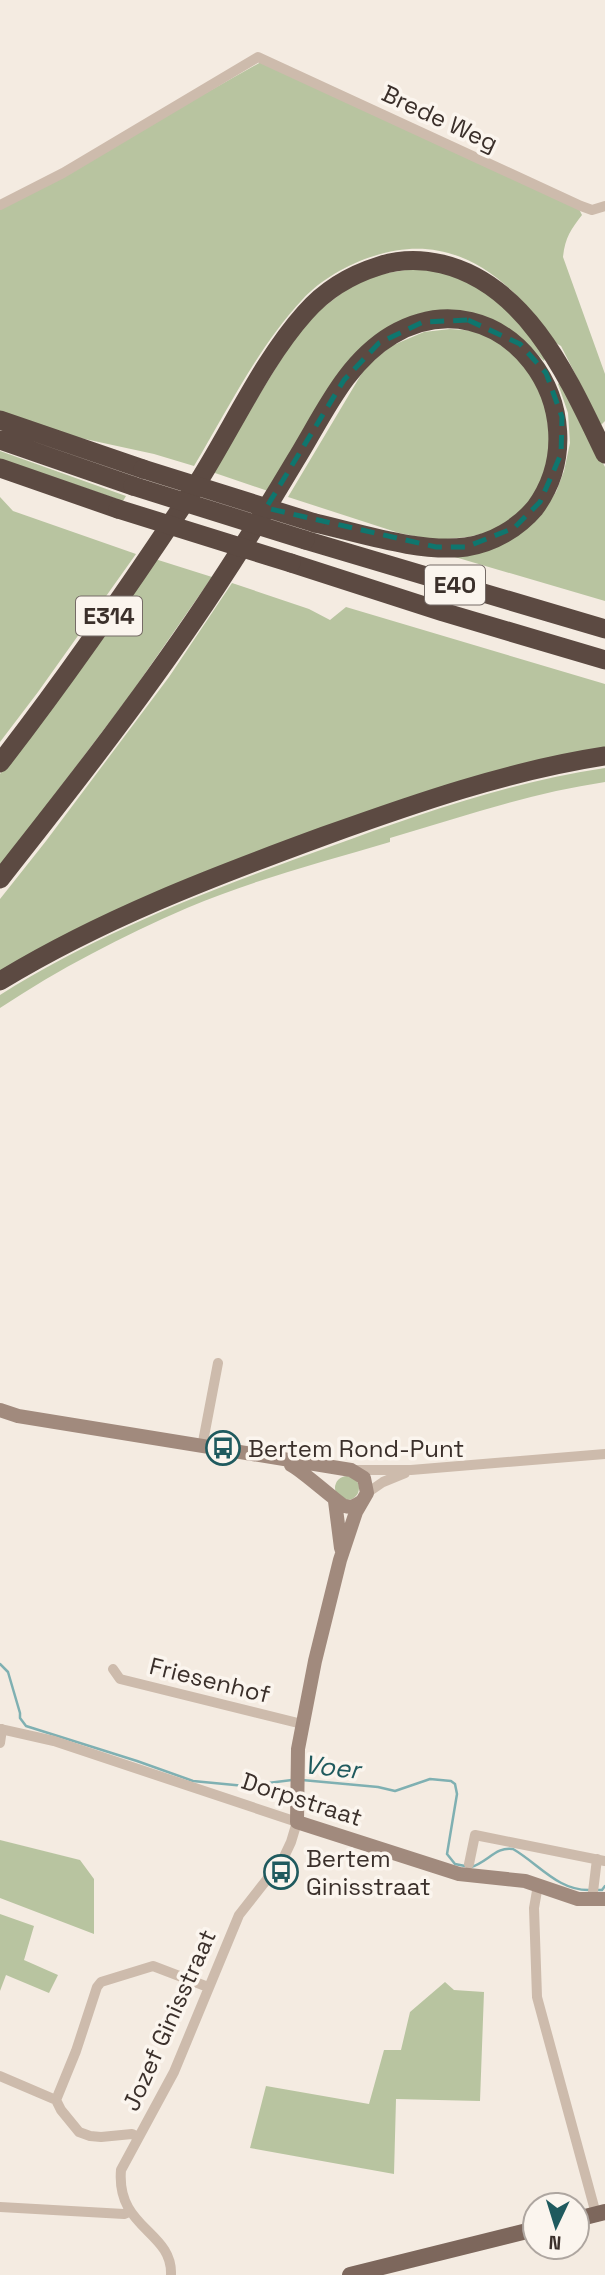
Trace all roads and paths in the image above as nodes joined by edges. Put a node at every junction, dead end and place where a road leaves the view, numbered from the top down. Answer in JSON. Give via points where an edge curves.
{"nodes":[{"id":1,"x":0,"y":205,"type":"edge"},
{"id":2,"x":605,"y":206,"type":"edge"},
{"id":3,"x":0,"y":420,"type":"edge"},
{"id":4,"x":0,"y":440,"type":"edge"},
{"id":5,"x":605,"y":454,"type":"edge"},
{"id":6,"x":0,"y":468,"type":"edge"},
{"id":7,"x":605,"y":629,"type":"edge"},
{"id":8,"x":605,"y":660,"type":"edge"},
{"id":9,"x":605,"y":756,"type":"edge"},
{"id":10,"x":0,"y":763,"type":"edge"},
{"id":11,"x":0,"y":879,"type":"edge"},
{"id":12,"x":0,"y":981,"type":"edge"},
{"id":13,"x":218,"y":1363,"type":"dead end"},
{"id":14,"x":0,"y":1410,"type":"edge"},
{"id":15,"x":202,"y":1447,"type":"junction"},
{"id":16,"x":605,"y":1454,"type":"edge"},
{"id":17,"x":284,"y":1461,"type":"junction"},
{"id":18,"x":348,"y":1470,"type":"junction"},
{"id":19,"x":411,"y":1470,"type":"junction"},
{"id":20,"x":364,"y":1497,"type":"junction"},
{"id":21,"x":333,"y":1498,"type":"junction"},
{"id":22,"x":340,"y":1560,"type":"junction"},
{"id":23,"x":113,"y":1669,"type":"dead end"},
{"id":24,"x":302,"y":1724,"type":"junction"},
{"id":25,"x":1,"y":1729,"type":"edge"},
{"id":26,"x":0,"y":1743,"type":"edge"},
{"id":27,"x":297,"y":1822,"type":"junction"},
{"id":28,"x":601,"y":1860,"type":"edge"},
{"id":29,"x":469,"y":1864,"type":"dead end"},
{"id":30,"x":538,"y":1885,"type":"junction"},
{"id":31,"x":596,"y":1898,"type":"edge"},
{"id":32,"x":208,"y":1987,"type":"junction"},
{"id":33,"x":0,"y":2076,"type":"edge"},
{"id":34,"x":56,"y":2100,"type":"junction"},
{"id":35,"x":138,"y":2137,"type":"junction"},
{"id":36,"x":0,"y":2207,"type":"edge"},
{"id":37,"x":129,"y":2212,"type":"junction"},
{"id":38,"x":600,"y":2213,"type":"edge"},
{"id":39,"x":521,"y":2232,"type":"edge"},
{"id":40,"x":171,"y":2275,"type":"edge"},
{"id":41,"x":350,"y":2275,"type":"edge"}],
"edges":[{"from":1,"to":2,"type":"street","name":"Brede Weg","via":[[258,57],[581,206],[592,210]]},
{"from":3,"to":11,"type":"highway","number":"E314","bridge":true,"via":[[143,469],[314,523],[436,547],[466,547],[514,528],[554,480],[563,434],[554,388],[538,362],[495,329],[468,320],[423,322],[379,343],[344,380],[296,460],[216,587],[166,660]]},
{"from":4,"to":7,"type":"highway","number":"E40","bridge":true,"via":[[305,541]]},
{"from":5,"to":10,"type":"highway","number":"E314","via":[[554,356],[516,308],[478,279],[454,267],[413,260],[390,262],[345,279],[306,311],[279,346],[210,464],[123,596]]},
{"from":6,"to":8,"type":"highway","number":"E40","bridge":true},
{"from":9,"to":12,"type":"highway","via":[[484,783],[250,863],[126,913]]},
{"from":13,"to":15,"type":"street"},
{"from":14,"to":15,"type":"street"},
{"from":15,"to":17,"type":"street"},
{"from":16,"to":19,"type":"street"},
{"from":17,"to":18,"type":"street"},
{"from":17,"to":21,"type":"street"},
{"from":18,"to":19,"type":"street"},
{"from":18,"to":20,"type":"street","via":[[364,1478]]},
{"from":18,"to":21,"type":"street","via":[[332,1479]]},
{"from":19,"to":20,"type":"street","via":[[383,1482]]},
{"from":20,"to":21,"type":"street","via":[[351,1507]]},
{"from":20,"to":22,"type":"street"},
{"from":21,"to":22,"type":"street"},
{"from":22,"to":24,"type":"street"},
{"from":23,"to":24,"type":"street","name":"Friesenhof","via":[[120,1679]]},
{"from":24,"to":27,"type":"street"},
{"from":25,"to":26,"type":"street"},
{"from":25,"to":27,"type":"street","name":"Dorpstraat","via":[[54,1741]]},
{"from":27,"to":30,"type":"street","name":"Dorpstraat","via":[[459,1874]]},
{"from":27,"to":32,"type":"street","name":"Jozef Ginisstraat","via":[[287,1852],[239,1915]]},
{"from":28,"to":29,"type":"street","name":"Dorpstraat","via":[[475,1835]]},
{"from":28,"to":31,"type":"street","name":"Dorpstraat","via":[[594,1883]]},
{"from":30,"to":31,"type":"street","name":"Dorpstraat","via":[[571,1897]]},
{"from":30,"to":38,"type":"street","via":[[534,1908],[537,1997]]},
{"from":32,"to":34,"type":"street","via":[[153,1966],[101,1982]]},
{"from":32,"to":35,"type":"street","name":"Jozef Ginisstraat","via":[[174,2071]]},
{"from":33,"to":34,"type":"street"},
{"from":34,"to":35,"type":"street","via":[[79,2132]]},
{"from":35,"to":37,"type":"street","name":"Jozef Ginisstraat","via":[[121,2170]]},
{"from":36,"to":37,"type":"street"},
{"from":37,"to":40,"type":"street","name":"Jozef Ginisstraat","via":[[166,2252]]},
{"from":39,"to":41,"type":"main road"}]}
